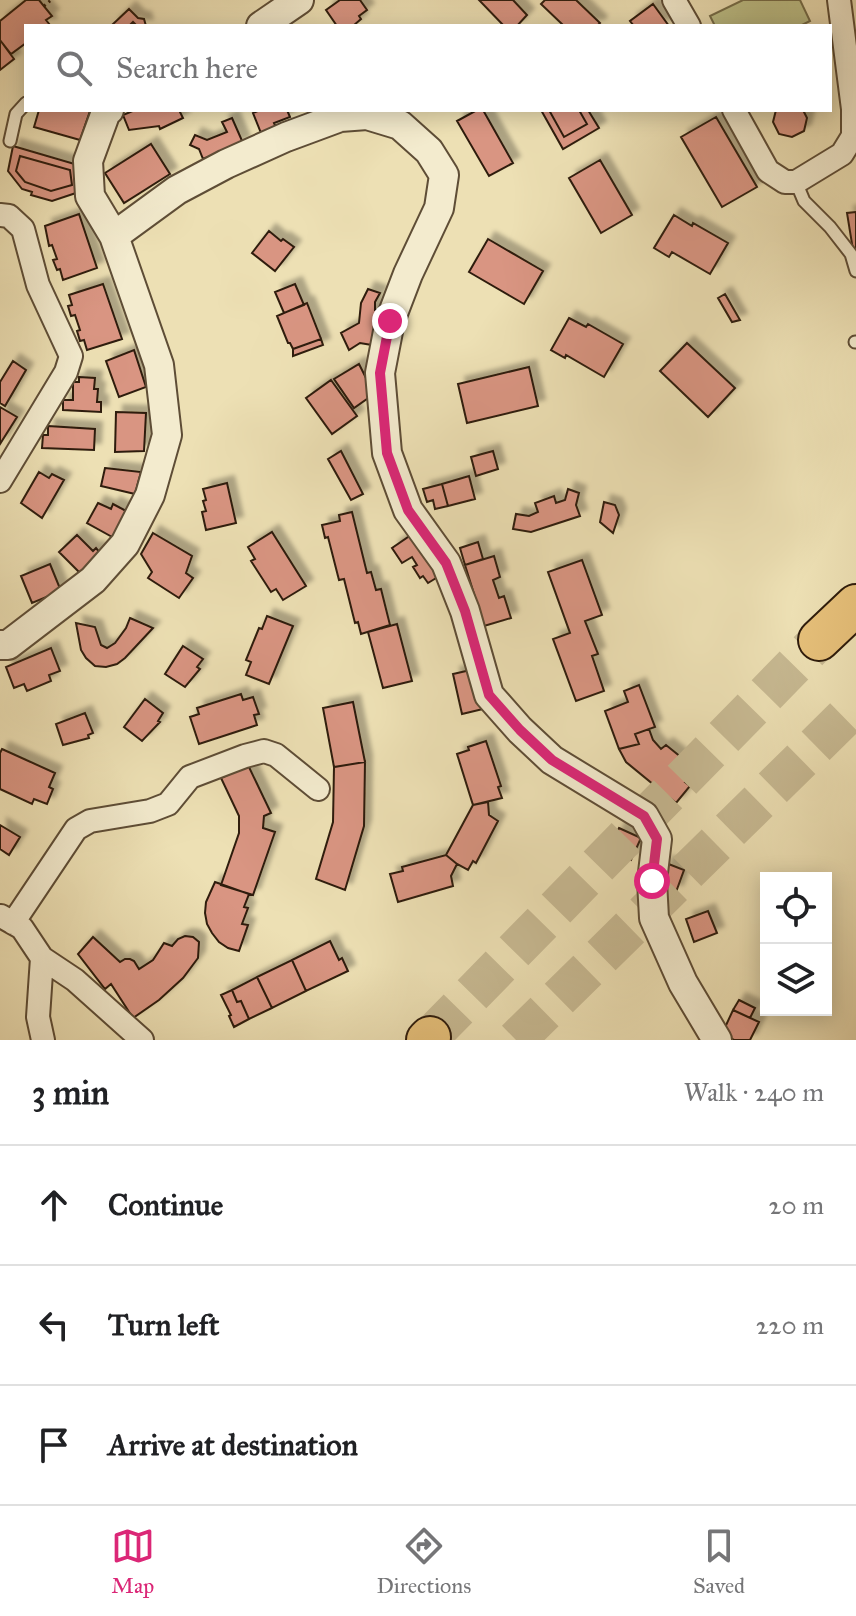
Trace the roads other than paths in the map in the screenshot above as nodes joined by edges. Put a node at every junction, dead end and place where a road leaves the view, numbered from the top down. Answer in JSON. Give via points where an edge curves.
{"nodes":[{"id":1,"x":299,"y":0,"type":"edge"},
{"id":2,"x":674,"y":0,"type":"edge"},
{"id":3,"x":839,"y":0,"type":"edge"},
{"id":4,"x":264,"y":24,"type":"edge"},
{"id":5,"x":688,"y":24,"type":"edge"},
{"id":6,"x":24,"y":105,"type":"edge"},
{"id":7,"x":106,"y":112,"type":"edge"},
{"id":8,"x":735,"y":112,"type":"edge"},
{"id":9,"x":10,"y":141,"type":"dead end"},
{"id":10,"x":796,"y":182,"type":"junction"},
{"id":11,"x":0,"y":215,"type":"edge"},
{"id":12,"x":114,"y":236,"type":"junction"},
{"id":13,"x":856,"y":271,"type":"edge"},
{"id":14,"x":0,"y":481,"type":"edge"},
{"id":15,"x":856,"y":605,"type":"edge"},
{"id":16,"x":819,"y":640,"type":"tunnel mouth"},
{"id":17,"x":0,"y":645,"type":"edge"},
{"id":18,"x":318,"y":789,"type":"dead end"},
{"id":19,"x":6,"y":919,"type":"edge"},
{"id":20,"x":42,"y":958,"type":"junction"},
{"id":21,"x":43,"y":1040,"type":"edge"},
{"id":22,"x":142,"y":1040,"type":"edge"},
{"id":23,"x":717,"y":1040,"type":"edge"}],
"edges":[{"from":1,"to":4,"type":"street"},
{"from":2,"to":5,"type":"street"},
{"from":3,"to":10,"type":"street","via":[[853,136],[842,154]]},
{"from":6,"to":9,"type":"lane","via":[[16,114]]},
{"from":7,"to":12,"type":"street","via":[[88,161],[90,196]]},
{"from":8,"to":10,"type":"street","via":[[768,171],[785,182]]},
{"from":10,"to":13,"type":"lane","via":[[804,201],[851,254]]},
{"from":11,"to":14,"type":"street","via":[[23,229],[38,285],[71,356]]},
{"from":12,"to":17,"type":"street","via":[[159,365],[167,435],[155,480],[125,544],[93,580],[8,645]]},
{"from":12,"to":23,"type":"street","via":[[177,190],[226,164],[340,117],[367,115],[400,125],[429,151],[444,175],[439,208],[390,321],[380,373],[387,453],[408,510],[446,563],[489,695],[552,760],[644,816],[657,839],[654,918],[683,983]]},
{"from":15,"to":16,"type":"highway"},
{"from":18,"to":19,"type":"street","via":[[264,751],[190,777],[168,804],[90,821],[76,829]]},
{"from":19,"to":20,"type":"street","via":[[22,928]]},
{"from":20,"to":21,"type":"street","via":[[38,1017]]},
{"from":20,"to":22,"type":"street"}]}
